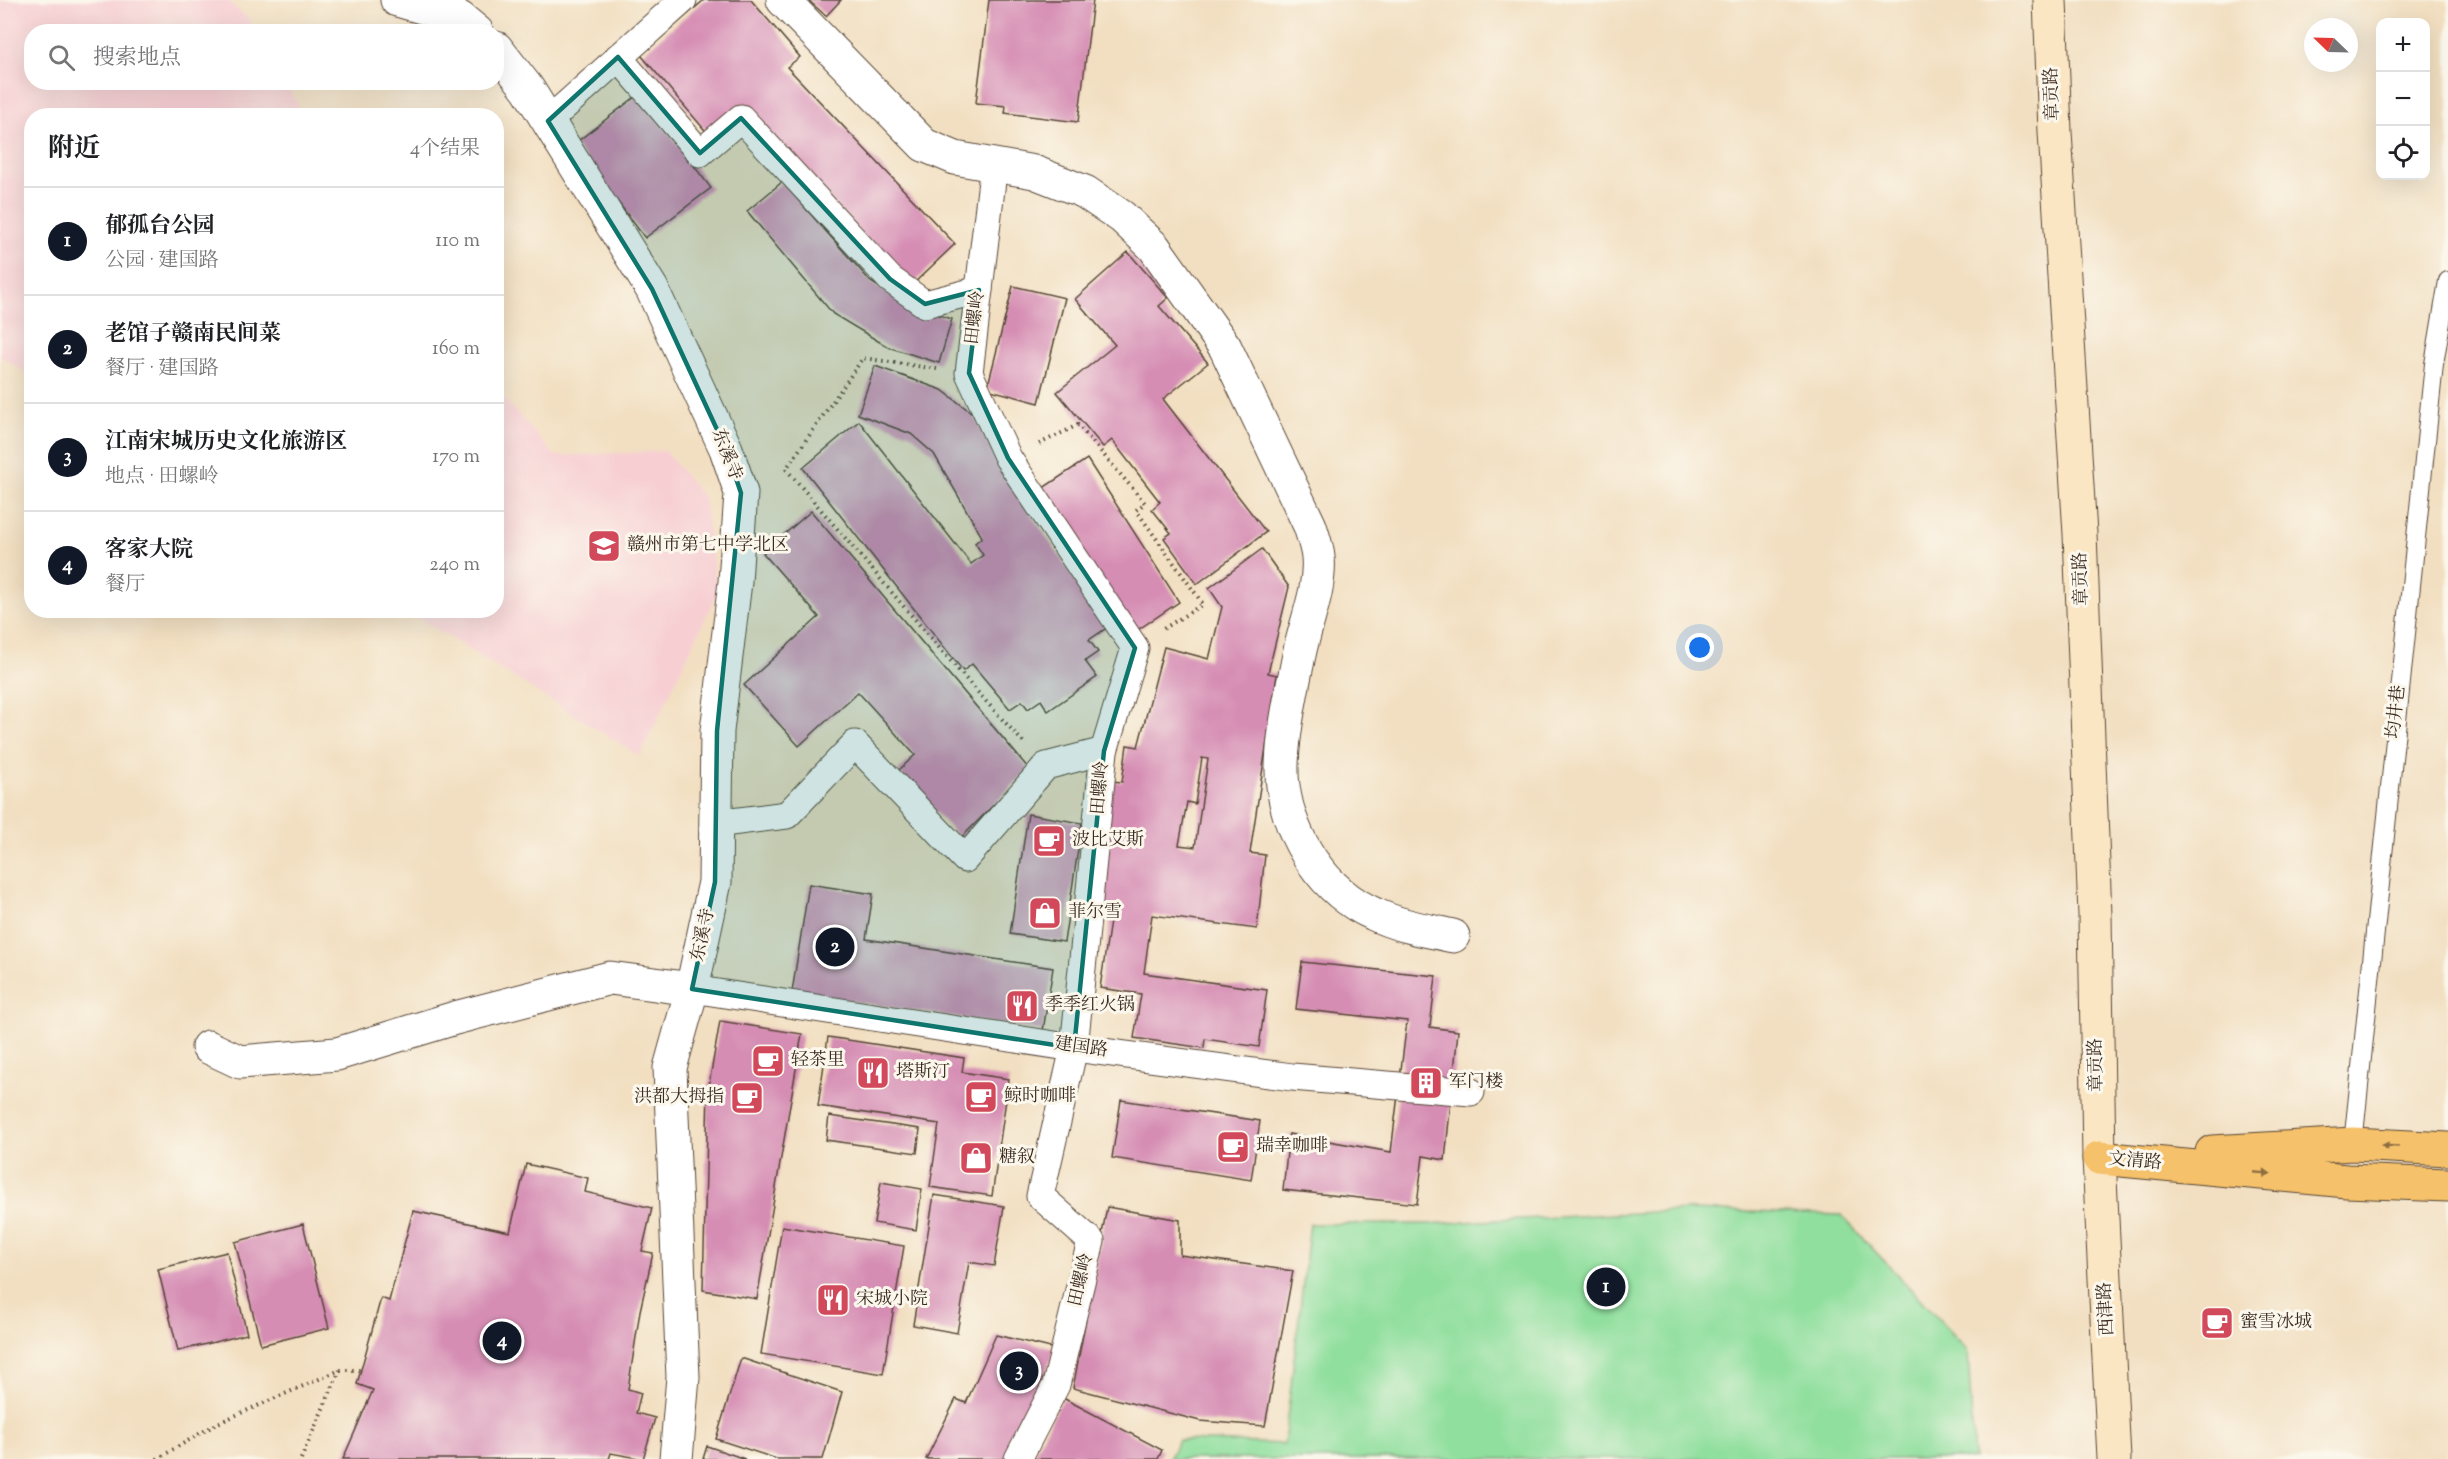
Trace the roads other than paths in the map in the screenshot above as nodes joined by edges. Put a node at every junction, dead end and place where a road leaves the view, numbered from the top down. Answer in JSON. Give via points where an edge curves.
{"nodes":[{"id":1,"x":397,"y":0,"type":"edge"},
{"id":2,"x":683,"y":0,"type":"edge"},
{"id":3,"x":783,"y":0,"type":"edge"},
{"id":4,"x":2050,"y":0,"type":"edge"},
{"id":5,"x":467,"y":24,"type":"edge"},
{"id":6,"x":618,"y":57,"type":"junction"},
{"id":7,"x":504,"y":59,"type":"edge"},
{"id":8,"x":548,"y":121,"type":"junction"},
{"id":9,"x":994,"y":164,"type":"junction"},
{"id":10,"x":2448,"y":281,"type":"edge"},
{"id":11,"x":979,"y":290,"type":"junction"},
{"id":12,"x":1104,"y":751,"type":"junction"},
{"id":13,"x":715,"y":824,"type":"junction"},
{"id":14,"x":1453,"y":936,"type":"dead end"},
{"id":15,"x":692,"y":989,"type":"junction"},
{"id":16,"x":208,"y":1047,"type":"dead end"},
{"id":17,"x":1074,"y":1048,"type":"junction"},
{"id":18,"x":1471,"y":1092,"type":"dead end"},
{"id":19,"x":2353,"y":1144,"type":"junction"},
{"id":20,"x":2448,"y":1149,"type":"edge"},
{"id":21,"x":2099,"y":1158,"type":"junction"},
{"id":22,"x":2448,"y":1185,"type":"edge"},
{"id":23,"x":676,"y":1459,"type":"edge"},
{"id":24,"x":1017,"y":1459,"type":"edge"},
{"id":25,"x":2114,"y":1459,"type":"edge"}],
"edges":[{"from":1,"to":5,"type":"street","via":[[460,18]]},
{"from":2,"to":6,"type":"street"},
{"from":3,"to":9,"type":"street","via":[[924,145],[955,158]]},
{"from":4,"to":21,"type":"main road","name":"章贡路","via":[[2080,546],[2095,915]]},
{"from":6,"to":8,"type":"street"},
{"from":6,"to":11,"type":"street","via":[[700,153],[741,118],[890,279],[925,304]]},
{"from":7,"to":8,"type":"street","name":"东溪寺"},
{"from":8,"to":13,"type":"street","name":"东溪寺","via":[[652,290],[726,449],[741,493],[717,731]]},
{"from":9,"to":11,"type":"street","name":"田螺岭"},
{"from":9,"to":14,"type":"street","via":[[1034,172],[1075,188],[1122,217],[1154,247],[1225,347],[1310,526],[1318,558],[1316,585],[1299,655],[1282,785],[1301,846],[1320,872],[1371,913],[1398,924]]},
{"from":10,"to":19,"type":"lane","name":"均井巷","via":[[2433,376]]},
{"from":11,"to":12,"type":"street","name":"田螺岭","via":[[969,374],[1008,458],[1135,648]]},
{"from":12,"to":13,"type":"street","via":[[1046,766],[965,859],[855,744],[787,815]]},
{"from":12,"to":17,"type":"street","name":"田螺岭"},
{"from":13,"to":15,"type":"street","name":"东溪寺","via":[[715,882]]},
{"from":15,"to":16,"type":"street","via":[[610,978],[455,1018],[337,1054],[240,1062]]},
{"from":15,"to":17,"type":"street","name":"建国路"},
{"from":15,"to":23,"type":"street","name":"东溪寺","via":[[670,1068],[683,1377]]},
{"from":17,"to":18,"type":"street","name":"建国路","via":[[1292,1077]]},
{"from":17,"to":24,"type":"street","name":"田螺岭","via":[[1040,1196],[1091,1241],[1056,1385]]},
{"from":20,"to":19,"type":"main road","name":"文清路","one_way":true},
{"from":19,"to":21,"type":"main road","name":"文清路"},
{"from":21,"to":22,"type":"main road","name":"文清路","one_way":true,"via":[[2348,1181]]},
{"from":21,"to":25,"type":"main road","name":"西津路"}]}
